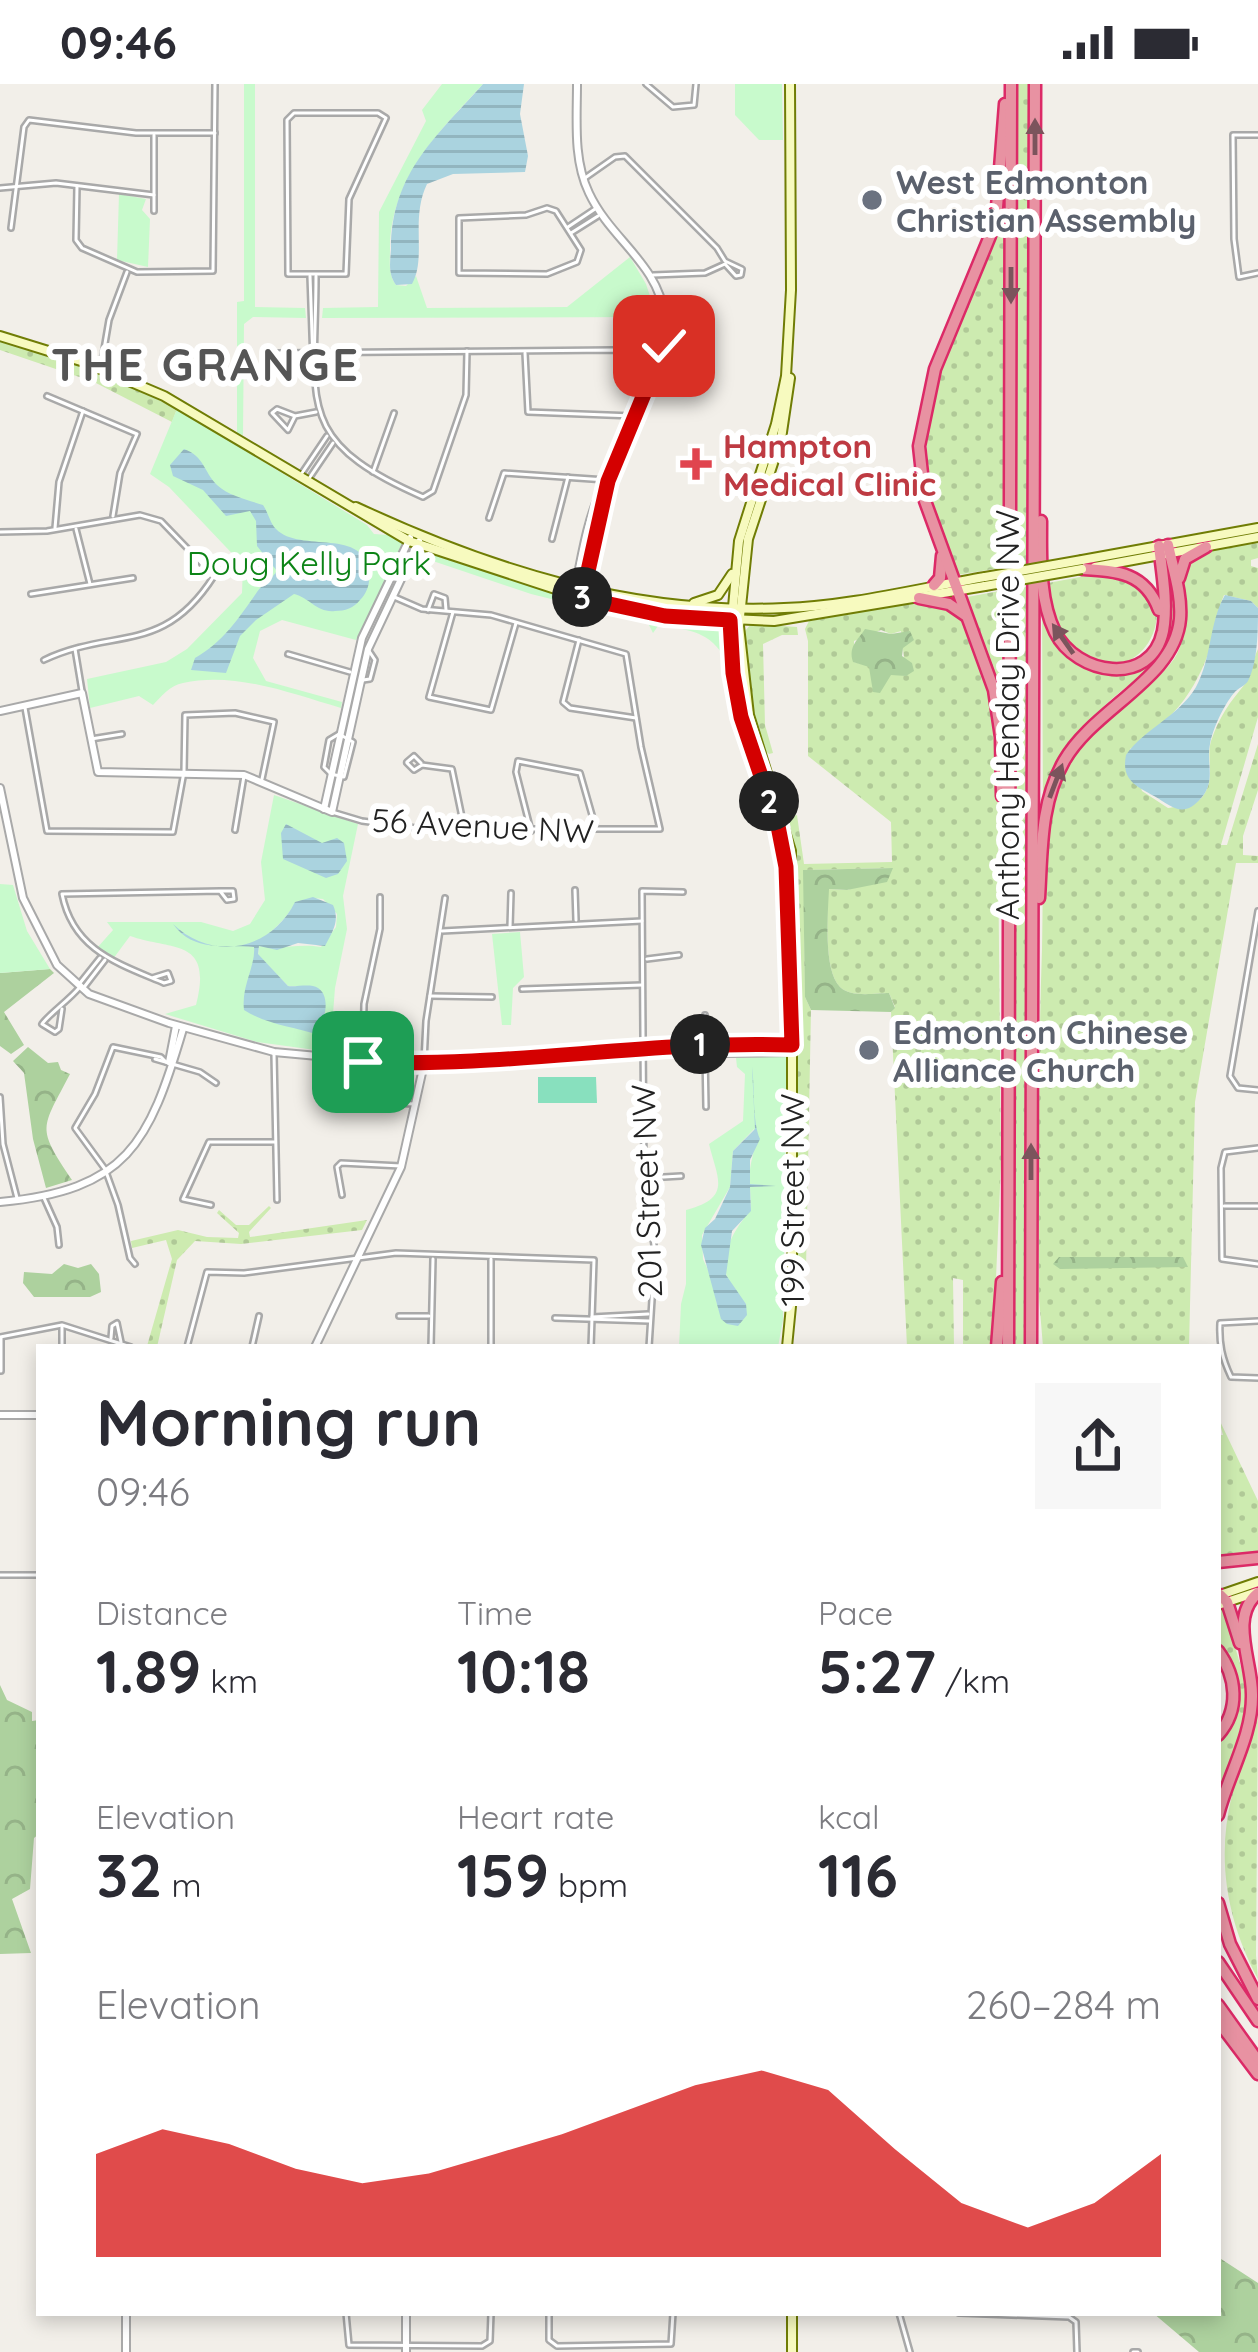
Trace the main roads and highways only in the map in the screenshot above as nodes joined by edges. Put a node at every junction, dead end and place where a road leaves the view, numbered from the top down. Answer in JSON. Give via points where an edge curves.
{"nodes":[{"id":1,"x":790,"y":84,"type":"edge"},
{"id":2,"x":1010,"y":84,"type":"edge"},
{"id":3,"x":1035,"y":84,"type":"edge"},
{"id":4,"x":790,"y":290,"type":"junction"},
{"id":5,"x":0,"y":334,"type":"edge"},
{"id":6,"x":1034,"y":417,"type":"junction"},
{"id":7,"x":1258,"y":533,"type":"edge"},
{"id":8,"x":1206,"y":547,"type":"junction"},
{"id":9,"x":1165,"y":550,"type":"junction"},
{"id":10,"x":942,"y":553,"type":"junction"},
{"id":11,"x":1082,"y":564,"type":"junction"},
{"id":12,"x":734,"y":572,"type":"junction"},
{"id":13,"x":934,"y":585,"type":"junction"},
{"id":14,"x":958,"y":586,"type":"junction"},
{"id":15,"x":1178,"y":588,"type":"junction"},
{"id":16,"x":578,"y":593,"type":"junction"},
{"id":17,"x":919,"y":598,"type":"junction"},
{"id":18,"x":687,"y":605,"type":"junction"},
{"id":19,"x":734,"y":614,"type":"junction"},
{"id":20,"x":968,"y":617,"type":"junction"},
{"id":21,"x":1163,"y":631,"type":"junction"},
{"id":22,"x":1009,"y":901,"type":"junction"},
{"id":23,"x":1032,"y":937,"type":"junction"},
{"id":24,"x":1007,"y":1255,"type":"junction"},
{"id":25,"x":787,"y":1344,"type":"edge"},
{"id":26,"x":997,"y":1344,"type":"edge"},
{"id":27,"x":1008,"y":1344,"type":"edge"},
{"id":28,"x":1034,"y":1344,"type":"edge"},
{"id":29,"x":1258,"y":1558,"type":"edge"},
{"id":30,"x":1221,"y":1562,"type":"edge"},
{"id":31,"x":1258,"y":1582,"type":"edge"},
{"id":32,"x":1258,"y":1592,"type":"edge"},
{"id":33,"x":1221,"y":1599,"type":"edge"},
{"id":34,"x":1221,"y":1656,"type":"edge"},
{"id":35,"x":1250,"y":1675,"type":"junction"},
{"id":36,"x":1221,"y":1731,"type":"edge"},
{"id":37,"x":1221,"y":1806,"type":"edge"},
{"id":38,"x":1221,"y":1914,"type":"edge"},
{"id":39,"x":1221,"y":1966,"type":"edge"},
{"id":40,"x":1258,"y":1999,"type":"edge"},
{"id":41,"x":1221,"y":2009,"type":"edge"},
{"id":42,"x":1258,"y":2020,"type":"edge"},
{"id":43,"x":1221,"y":2025,"type":"edge"},
{"id":44,"x":1258,"y":2061,"type":"edge"},
{"id":45,"x":1258,"y":2074,"type":"edge"},
{"id":46,"x":792,"y":2316,"type":"edge"},
{"id":47,"x":792,"y":2352,"type":"edge"}],
"edges":[{"from":1,"to":4,"type":"main road","name":"199 Street NW"},
{"from":2,"to":10,"type":"highway","via":[[994,221],[934,369],[921,425],[920,477]]},
{"from":2,"to":22,"type":"highway","name":"Anthony Henday Drive NW","one_way":true},
{"from":6,"to":3,"type":"highway","name":"Anthony Henday Drive NW","one_way":true},
{"from":4,"to":12,"type":"main road","name":"199 Street NW","via":[[778,414]]},
{"from":4,"to":19,"type":"main road","name":"199 Street NW","via":[[784,426]]},
{"from":5,"to":16,"type":"main road","via":[[164,396],[414,540]]},
{"from":21,"to":6,"type":"highway","one_way":true,"via":[[1149,654],[1124,669],[1094,668],[1060,642],[1043,580]]},
{"from":6,"to":23,"type":"highway","name":"Anthony Henday Drive NW"},
{"from":7,"to":8,"type":"main road"},
{"from":7,"to":9,"type":"main road"},
{"from":8,"to":9,"type":"main road"},
{"from":8,"to":15,"type":"highway","via":[[1185,559]]},
{"from":9,"to":11,"type":"main road"},
{"from":9,"to":15,"type":"highway"},
{"from":9,"to":21,"type":"highway"},
{"from":10,"to":13,"type":"highway"},
{"from":10,"to":14,"type":"highway"},
{"from":11,"to":14,"type":"main road","bridge":true},
{"from":11,"to":21,"type":"highway","via":[[1142,583]]},
{"from":12,"to":18,"type":"main road","via":[[718,595]]},
{"from":12,"to":19,"type":"main road","name":"199 Street NW"},
{"from":13,"to":14,"type":"main road"},
{"from":13,"to":19,"type":"main road"},
{"from":14,"to":17,"type":"main road"},
{"from":14,"to":20,"type":"highway"},
{"from":23,"to":15,"type":"highway","one_way":true,"via":[[1046,808],[1061,764],[1083,732],[1170,653],[1180,621]]},
{"from":16,"to":18,"type":"main road"},
{"from":16,"to":19,"type":"main road","via":[[665,616]]},
{"from":17,"to":19,"type":"main road","via":[[800,620]]},
{"from":17,"to":20,"type":"highway"},
{"from":18,"to":19,"type":"main road"},
{"from":19,"to":25,"type":"main road","name":"199 Street NW","via":[[741,717],[782,839],[792,980]]},
{"from":20,"to":22,"type":"highway","via":[[998,710]]},
{"from":22,"to":24,"type":"highway","name":"Anthony Henday Drive NW"},
{"from":28,"to":23,"type":"highway","name":"Anthony Henday Drive NW","one_way":true},
{"from":24,"to":26,"type":"highway"},
{"from":24,"to":27,"type":"highway","name":"Anthony Henday Drive NW"},
{"from":29,"to":30,"type":"highway"},
{"from":31,"to":33,"type":"main road"},
{"from":32,"to":33,"type":"main road"},
{"from":32,"to":35,"type":"highway","via":[[1243,1616]]},
{"from":33,"to":35,"type":"highway"},
{"from":34,"to":36,"type":"highway","via":[[1234,1694]]},
{"from":35,"to":37,"type":"highway","via":[[1249,1721]]},
{"from":38,"to":40,"type":"highway"},
{"from":39,"to":42,"type":"highway"},
{"from":41,"to":44,"type":"highway"},
{"from":43,"to":45,"type":"highway"},
{"from":46,"to":47,"type":"main road"}]}
